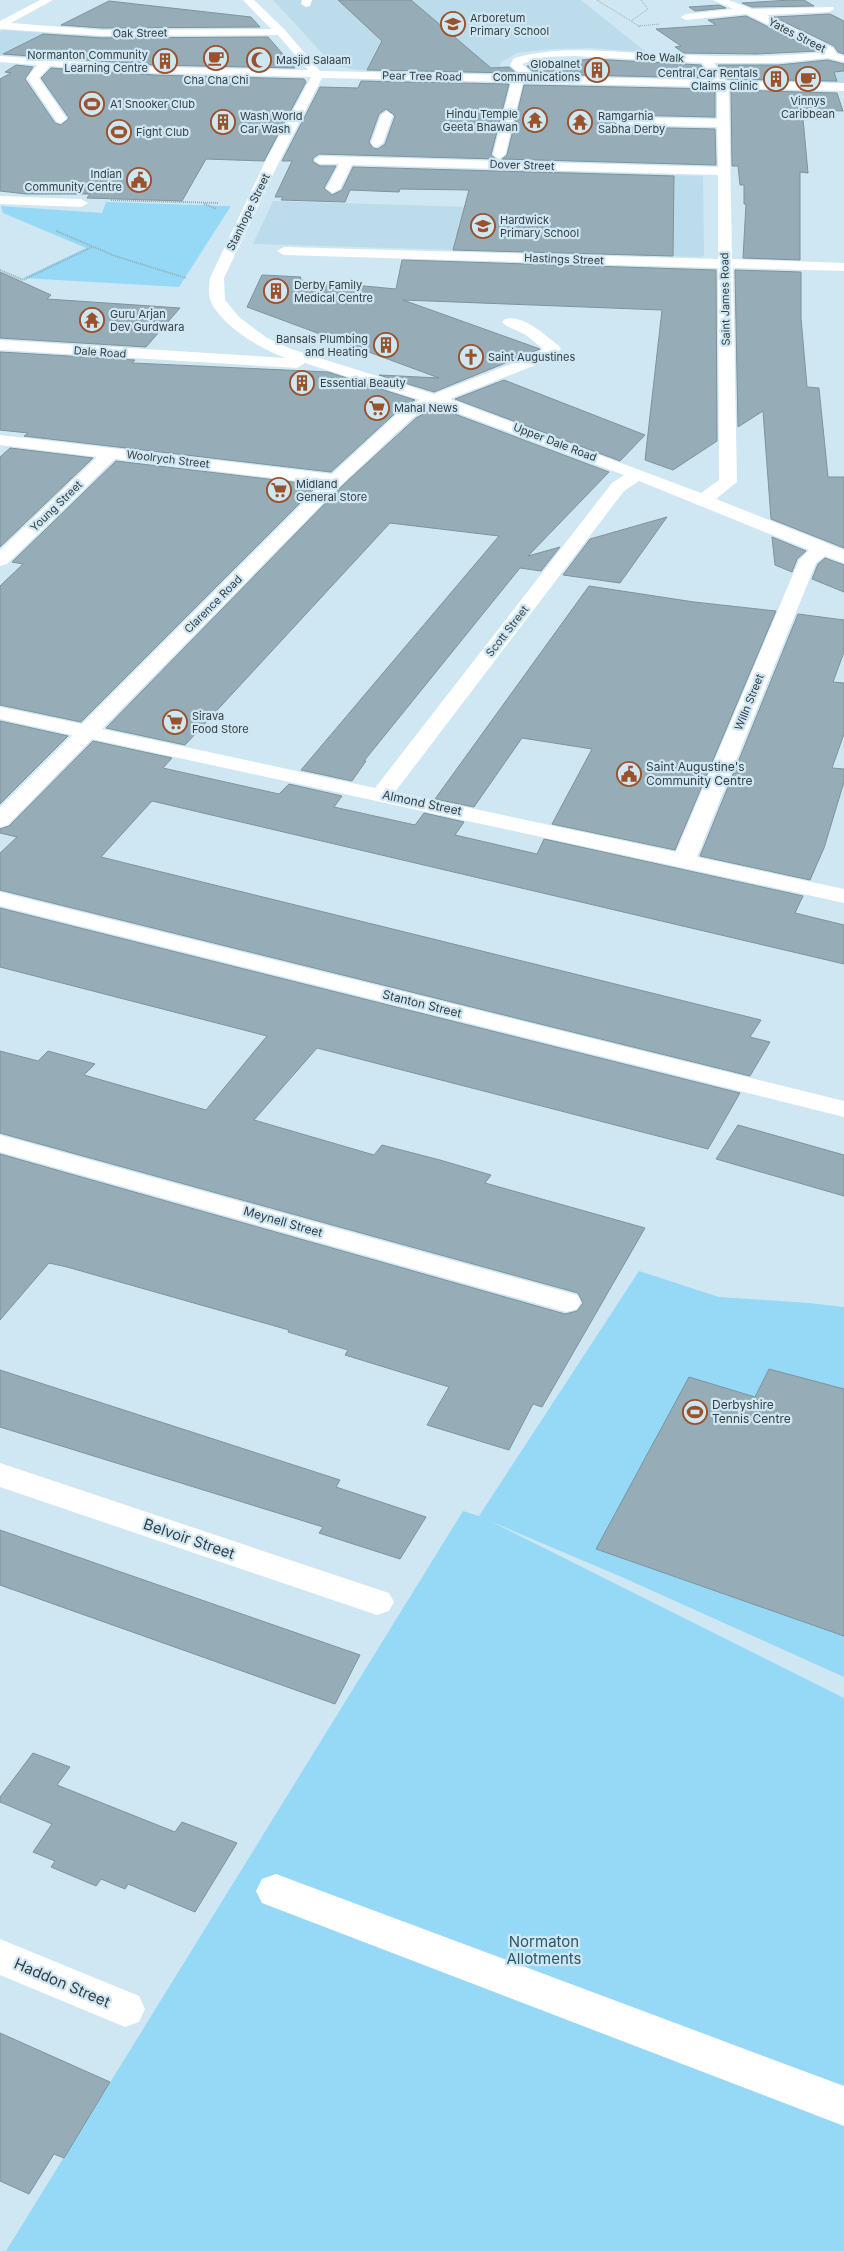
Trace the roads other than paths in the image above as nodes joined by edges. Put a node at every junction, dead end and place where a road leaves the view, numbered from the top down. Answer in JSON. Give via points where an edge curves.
{"nodes":[{"id":1,"x":20,"y":0,"type":"edge"},
{"id":2,"x":248,"y":0,"type":"edge"},
{"id":3,"x":718,"y":0,"type":"edge"},
{"id":4,"x":44,"y":2,"type":"edge"},
{"id":5,"x":829,"y":9,"type":"dead end"},
{"id":6,"x":748,"y":11,"type":"junction"},
{"id":7,"x":686,"y":17,"type":"dead end"},
{"id":8,"x":0,"y":25,"type":"edge"},
{"id":9,"x":281,"y":32,"type":"junction"},
{"id":10,"x":844,"y":53,"type":"edge"},
{"id":11,"x":830,"y":54,"type":"junction"},
{"id":12,"x":0,"y":59,"type":"edge"},
{"id":13,"x":844,"y":59,"type":"edge"},
{"id":14,"x":706,"y":60,"type":"junction"},
{"id":15,"x":47,"y":63,"type":"junction"},
{"id":16,"x":318,"y":75,"type":"junction"},
{"id":17,"x":518,"y":78,"type":"junction"},
{"id":18,"x":532,"y":79,"type":"junction"},
{"id":19,"x":723,"y":85,"type":"junction"},
{"id":20,"x":844,"y":87,"type":"edge"},
{"id":21,"x":387,"y":115,"type":"dead end"},
{"id":22,"x":61,"y":119,"type":"dead end"},
{"id":23,"x":621,"y":121,"type":"dead end"},
{"id":24,"x":723,"y":123,"type":"junction"},
{"id":25,"x":374,"y":151,"type":"junction"},
{"id":26,"x":499,"y":155,"type":"dead end"},
{"id":27,"x":320,"y":160,"type":"dead end"},
{"id":28,"x":348,"y":161,"type":"junction"},
{"id":29,"x":723,"y":171,"type":"junction"},
{"id":30,"x":334,"y":189,"type":"dead end"},
{"id":31,"x":0,"y":200,"type":"edge"},
{"id":32,"x":81,"y":203,"type":"road end"},
{"id":33,"x":284,"y":251,"type":"dead end"},
{"id":34,"x":724,"y":264,"type":"junction"},
{"id":35,"x":844,"y":266,"type":"edge"},
{"id":36,"x":510,"y":322,"type":"dead end"},
{"id":37,"x":261,"y":341,"type":"junction"},
{"id":38,"x":0,"y":345,"type":"edge"},
{"id":39,"x":201,"y":358,"type":"junction"},
{"id":40,"x":324,"y":365,"type":"junction"},
{"id":41,"x":435,"y":399,"type":"junction"},
{"id":42,"x":0,"y":440,"type":"edge"},
{"id":43,"x":112,"y":452,"type":"junction"},
{"id":44,"x":637,"y":474,"type":"junction"},
{"id":45,"x":336,"y":480,"type":"junction"},
{"id":46,"x":704,"y":500,"type":"junction"},
{"id":47,"x":822,"y":549,"type":"junction"},
{"id":48,"x":844,"y":557,"type":"edge"},
{"id":49,"x":0,"y":560,"type":"edge"},
{"id":50,"x":0,"y":713,"type":"edge"},
{"id":51,"x":86,"y":732,"type":"junction"},
{"id":52,"x":382,"y":794,"type":"junction"},
{"id":53,"x":0,"y":820,"type":"edge"},
{"id":54,"x":684,"y":861,"type":"junction"},
{"id":55,"x":844,"y":896,"type":"edge"},
{"id":56,"x":0,"y":899,"type":"edge"},
{"id":57,"x":844,"y":1109,"type":"edge"},
{"id":58,"x":0,"y":1143,"type":"edge"},
{"id":59,"x":566,"y":1302,"type":"dead end"},
{"id":60,"x":0,"y":1475,"type":"edge"},
{"id":61,"x":377,"y":1602,"type":"dead end"},
{"id":62,"x":276,"y":1891,"type":"dead end"},
{"id":63,"x":0,"y":1957,"type":"edge"},
{"id":64,"x":124,"y":2009,"type":"dead end"},
{"id":65,"x":844,"y":2106,"type":"edge"}],
"edges":[{"from":1,"to":4,"type":"street"},
{"from":2,"to":9,"type":"street"},
{"from":3,"to":6,"type":"street","name":"Yates Street"},
{"from":4,"to":8,"type":"street"},
{"from":5,"to":6,"type":"street"},
{"from":6,"to":7,"type":"street"},
{"from":6,"to":11,"type":"street","name":"Yates Street"},
{"from":8,"to":9,"type":"street","name":"Oak Street","via":[[102,33]]},
{"from":9,"to":16,"type":"street"},
{"from":10,"to":11,"type":"street"},
{"from":11,"to":13,"type":"street","name":"Yates Street"},
{"from":11,"to":14,"type":"street","name":"Roe Walk","via":[[760,61]]},
{"from":12,"to":15,"type":"street","name":"Pear Tree Road"},
{"from":14,"to":18,"type":"street","name":"Roe Walk","via":[[582,54],[518,60],[516,65]]},
{"from":14,"to":19,"type":"street"},
{"from":15,"to":16,"type":"street","name":"Pear Tree Road","via":[[144,70]]},
{"from":15,"to":22,"type":"street","via":[[33,78]]},
{"from":16,"to":17,"type":"street","name":"Pear Tree Road"},
{"from":16,"to":37,"type":"street","name":"Stanhope Street","via":[[217,278],[218,301],[234,320]]},
{"from":17,"to":18,"type":"street","name":"Pear Tree Road"},
{"from":17,"to":26,"type":"street"},
{"from":18,"to":19,"type":"street","name":"Pear Tree Road"},
{"from":19,"to":20,"type":"street","name":"Pear Tree Road"},
{"from":19,"to":24,"type":"street","name":"Saint James Road"},
{"from":21,"to":25,"type":"street"},
{"from":23,"to":24,"type":"street"},
{"from":24,"to":29,"type":"street","name":"Saint James Road"},
{"from":25,"to":28,"type":"street","name":"Dover Street"},
{"from":25,"to":29,"type":"street","name":"Dover Street"},
{"from":27,"to":28,"type":"street","name":"Dover Street"},
{"from":28,"to":30,"type":"street"},
{"from":29,"to":34,"type":"street","name":"Saint James Road"},
{"from":31,"to":32,"type":"street"},
{"from":33,"to":34,"type":"street","name":"Hastings Street"},
{"from":34,"to":35,"type":"street","name":"Hastings Street"},
{"from":34,"to":46,"type":"street","name":"Saint James Road","via":[[728,482]]},
{"from":36,"to":41,"type":"street","name":"Clarence Road","via":[[532,332],[553,349]]},
{"from":37,"to":39,"type":"street","name":"Dale Road","via":[[230,353]]},
{"from":37,"to":40,"type":"street","name":"Upper Dale Road"},
{"from":38,"to":39,"type":"street","name":"Dale Road"},
{"from":39,"to":40,"type":"street","name":"Dale Road"},
{"from":40,"to":41,"type":"street","name":"Upper Dale Road"},
{"from":41,"to":44,"type":"street","name":"Upper Dale Road"},
{"from":41,"to":45,"type":"street","name":"Clarence Road","via":[[409,412]]},
{"from":42,"to":43,"type":"street","name":"Woolrych Street"},
{"from":43,"to":45,"type":"street","name":"Woolrych Street"},
{"from":43,"to":49,"type":"street","name":"Young Street"},
{"from":44,"to":46,"type":"street","name":"Upper Dale Road"},
{"from":44,"to":52,"type":"street","name":"Scott Street","via":[[618,487]]},
{"from":45,"to":51,"type":"street","name":"Clarence Road"},
{"from":46,"to":47,"type":"street","name":"Upper Dale Road"},
{"from":47,"to":48,"type":"street","name":"Upper Dale Road"},
{"from":47,"to":54,"type":"street","name":"Willn Street","via":[[808,560]]},
{"from":50,"to":51,"type":"street","name":"Almond Street"},
{"from":51,"to":52,"type":"street","name":"Almond Street"},
{"from":51,"to":53,"type":"street","name":"Clarence Road"},
{"from":52,"to":54,"type":"street","name":"Almond Street"},
{"from":54,"to":55,"type":"street","name":"Almond Street"},
{"from":56,"to":57,"type":"street","name":"Stanton Street"},
{"from":58,"to":59,"type":"street","name":"Meynell Street"},
{"from":60,"to":61,"type":"street","name":"Belvoir Street"},
{"from":62,"to":65,"type":"street"},
{"from":63,"to":64,"type":"street","name":"Haddon Street"}]}
